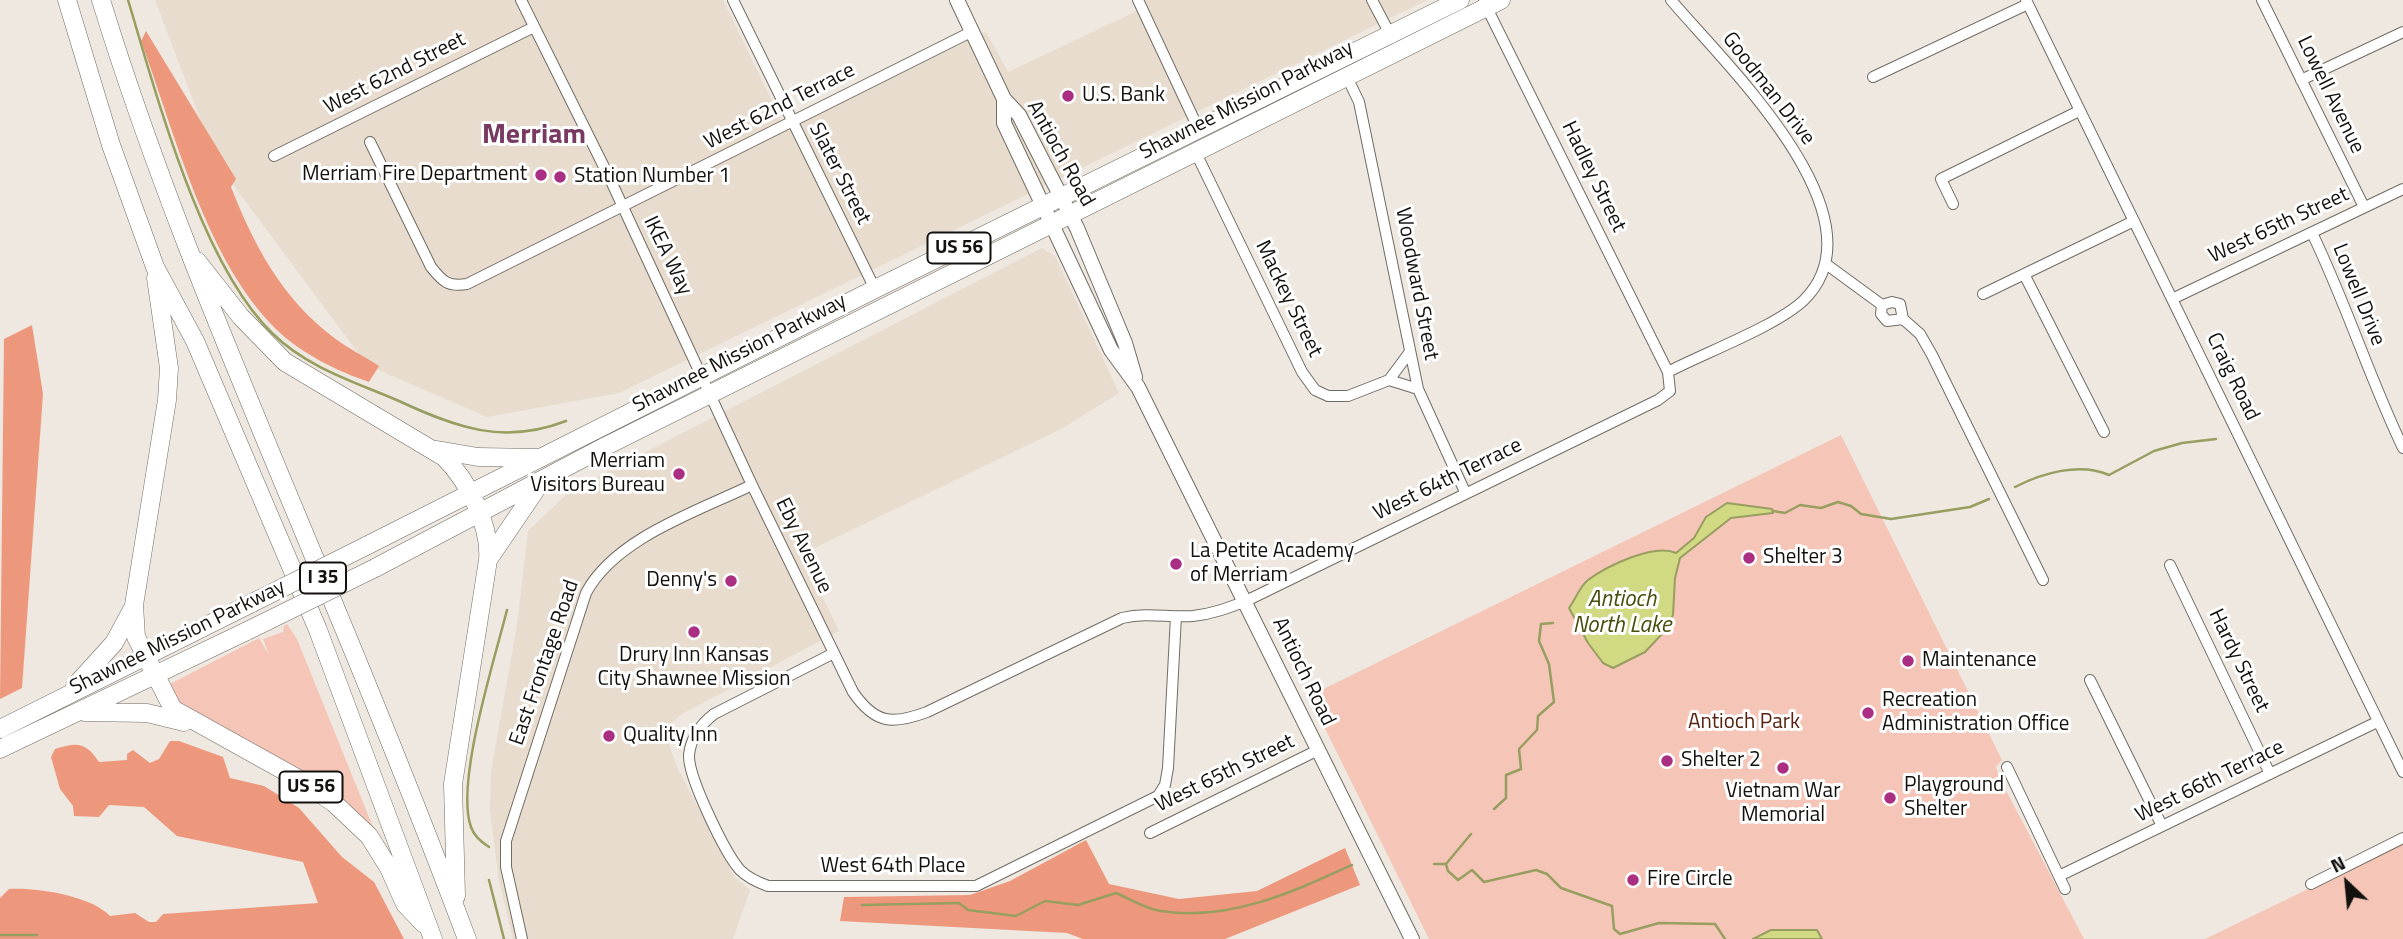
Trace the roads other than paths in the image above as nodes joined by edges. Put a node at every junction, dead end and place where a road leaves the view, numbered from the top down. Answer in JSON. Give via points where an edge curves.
{"nodes":[{"id":1,"x":67,"y":0,"type":"edge"},
{"id":2,"x":101,"y":0,"type":"edge"},
{"id":3,"x":521,"y":0,"type":"edge"},
{"id":4,"x":733,"y":0,"type":"edge"},
{"id":5,"x":957,"y":0,"type":"edge"},
{"id":6,"x":1139,"y":0,"type":"edge"},
{"id":7,"x":1373,"y":0,"type":"edge"},
{"id":8,"x":1460,"y":0,"type":"edge"},
{"id":9,"x":1671,"y":0,"type":"edge"},
{"id":10,"x":2262,"y":0,"type":"edge"},
{"id":11,"x":1490,"y":2,"type":"edge"},
{"id":12,"x":2027,"y":2,"type":"edge"},
{"id":13,"x":534,"y":27,"type":"junction"},
{"id":14,"x":973,"y":32,"type":"junction"},
{"id":15,"x":2403,"y":32,"type":"edge"},
{"id":16,"x":1394,"y":43,"type":"junction"},
{"id":17,"x":1347,"y":77,"type":"junction"},
{"id":18,"x":1873,"y":77,"type":"dead end"},
{"id":19,"x":2301,"y":80,"type":"junction"},
{"id":20,"x":1004,"y":99,"type":"junction"},
{"id":21,"x":2079,"y":111,"type":"junction"},
{"id":22,"x":792,"y":122,"type":"junction"},
{"id":23,"x":1199,"y":130,"type":"junction"},
{"id":24,"x":370,"y":142,"type":"dead end"},
{"id":25,"x":1196,"y":153,"type":"junction"},
{"id":26,"x":274,"y":156,"type":"dead end"},
{"id":27,"x":2403,"y":189,"type":"edge"},
{"id":28,"x":1953,"y":204,"type":"dead end"},
{"id":29,"x":622,"y":206,"type":"junction"},
{"id":30,"x":1065,"y":206,"type":"junction"},
{"id":31,"x":2364,"y":207,"type":"junction"},
{"id":32,"x":1046,"y":215,"type":"junction"},
{"id":33,"x":2134,"y":221,"type":"junction"},
{"id":34,"x":2312,"y":233,"type":"junction"},
{"id":35,"x":185,"y":245,"type":"junction"},
{"id":36,"x":1826,"y":264,"type":"junction"},
{"id":37,"x":155,"y":267,"type":"junction"},
{"id":38,"x":2024,"y":274,"type":"junction"},
{"id":39,"x":875,"y":289,"type":"junction"},
{"id":40,"x":1983,"y":294,"type":"dead end"},
{"id":41,"x":2172,"y":299,"type":"junction"},
{"id":42,"x":829,"y":335,"type":"junction"},
{"id":43,"x":1409,"y":353,"type":"junction"},
{"id":44,"x":1668,"y":372,"type":"junction"},
{"id":45,"x":1389,"y":380,"type":"junction"},
{"id":46,"x":707,"y":386,"type":"junction"},
{"id":47,"x":1138,"y":387,"type":"junction"},
{"id":48,"x":1418,"y":389,"type":"junction"},
{"id":49,"x":2104,"y":432,"type":"dead end"},
{"id":50,"x":2403,"y":448,"type":"edge"},
{"id":51,"x":430,"y":449,"type":"junction"},
{"id":52,"x":541,"y":458,"type":"junction"},
{"id":53,"x":541,"y":482,"type":"junction"},
{"id":54,"x":752,"y":485,"type":"junction"},
{"id":55,"x":1465,"y":492,"type":"junction"},
{"id":56,"x":469,"y":495,"type":"junction"},
{"id":57,"x":479,"y":516,"type":"junction"},
{"id":58,"x":488,"y":560,"type":"junction"},
{"id":59,"x":2170,"y":565,"type":"dead end"},
{"id":60,"x":2043,"y":580,"type":"dead end"},
{"id":61,"x":1246,"y":601,"type":"junction"},
{"id":62,"x":134,"y":605,"type":"junction"},
{"id":63,"x":1176,"y":615,"type":"junction"},
{"id":64,"x":834,"y":653,"type":"junction"},
{"id":65,"x":145,"y":657,"type":"junction"},
{"id":66,"x":154,"y":675,"type":"junction"},
{"id":67,"x":2090,"y":680,"type":"dead end"},
{"id":68,"x":65,"y":696,"type":"junction"},
{"id":69,"x":77,"y":712,"type":"junction"},
{"id":70,"x":885,"y":719,"type":"joint"},
{"id":71,"x":2377,"y":722,"type":"junction"},
{"id":72,"x":6,"y":726,"type":"edge"},
{"id":73,"x":199,"y":726,"type":"junction"},
{"id":74,"x":0,"y":750,"type":"edge"},
{"id":75,"x":1318,"y":750,"type":"junction"},
{"id":76,"x":2007,"y":768,"type":"dead end"},
{"id":77,"x":2403,"y":772,"type":"edge"},
{"id":78,"x":2270,"y":774,"type":"junction"},
{"id":79,"x":2162,"y":826,"type":"junction"},
{"id":80,"x":1150,"y":833,"type":"dead end"},
{"id":81,"x":2403,"y":838,"type":"edge"},
{"id":82,"x":2059,"y":876,"type":"junction"},
{"id":83,"x":2311,"y":884,"type":"dead end"},
{"id":84,"x":2066,"y":889,"type":"dead end"},
{"id":85,"x":457,"y":913,"type":"junction"},
{"id":86,"x":432,"y":935,"type":"edge"},
{"id":87,"x":467,"y":939,"type":"edge"},
{"id":88,"x":522,"y":939,"type":"edge"},
{"id":89,"x":1410,"y":939,"type":"edge"}],
"edges":[{"from":1,"to":37,"type":"highway","number":"I 35","via":[[111,145]]},
{"from":2,"to":35,"type":"highway","number":"I 35"},
{"from":3,"to":13,"type":"street","name":"IKEA Way"},
{"from":4,"to":22,"type":"street","name":"Slater Street"},
{"from":5,"to":14,"type":"main road","name":"Antioch Road"},
{"from":6,"to":23,"type":"street"},
{"from":7,"to":16,"type":"street"},
{"from":8,"to":16,"type":"highway","name":"Shawnee Mission Parkway","number":"US 56"},
{"from":9,"to":36,"type":"street","name":"Goodman Drive","via":[[1768,114],[1801,163],[1827,223]]},
{"from":10,"to":19,"type":"street","name":"Lowell Avenue"},
{"from":11,"to":16,"type":"highway","name":"Shawnee Mission Parkway","number":"US 56"},
{"from":11,"to":44,"type":"street","name":"Hadley Street"},
{"from":12,"to":18,"type":"street"},
{"from":12,"to":21,"type":"street","name":"Craig Road"},
{"from":13,"to":26,"type":"street","name":"West 62nd Street"},
{"from":13,"to":29,"type":"street","name":"IKEA Way"},
{"from":14,"to":20,"type":"main road","name":"Antioch Road"},
{"from":14,"to":22,"type":"street","name":"West 62nd Terrace"},
{"from":15,"to":19,"type":"street"},
{"from":16,"to":17,"type":"highway","name":"Shawnee Mission Parkway","number":"US 56"},
{"from":16,"to":23,"type":"highway","name":"Shawnee Mission Parkway","number":"US 56"},
{"from":17,"to":25,"type":"highway","name":"Shawnee Mission Parkway","number":"US 56"},
{"from":17,"to":43,"type":"street","name":"Woodward Street","via":[[1359,102]]},
{"from":19,"to":31,"type":"street","name":"Lowell Avenue"},
{"from":20,"to":30,"type":"main road","name":"Antioch Road","via":[[1019,115]]},
{"from":20,"to":32,"type":"main road","name":"Antioch Road","via":[[1004,123]]},
{"from":21,"to":28,"type":"street","via":[[1941,179]]},
{"from":21,"to":33,"type":"street","name":"Craig Road"},
{"from":22,"to":29,"type":"street","name":"West 62nd Terrace"},
{"from":22,"to":39,"type":"street","name":"Slater Street"},
{"from":23,"to":30,"type":"highway","name":"Shawnee Mission Parkway","number":"US 56"},
{"from":24,"to":29,"type":"street","name":"West 62nd Terrace","via":[[431,267],[444,283],[454,286],[467,284]]},
{"from":25,"to":30,"type":"highway","name":"Shawnee Mission Parkway","number":"US 56"},
{"from":25,"to":45,"type":"street","name":"Mackey Street","via":[[1309,383],[1338,397]]},
{"from":27,"to":31,"type":"street","name":"West 65th Street"},
{"from":29,"to":46,"type":"street","name":"IKEA Way"},
{"from":30,"to":32,"type":"highway","name":"Shawnee Mission Parkway","number":"US 56"},
{"from":30,"to":47,"type":"main road","name":"Antioch Road","via":[[1125,343]]},
{"from":31,"to":34,"type":"street","name":"West 65th Street"},
{"from":32,"to":39,"type":"highway","name":"Shawnee Mission Parkway","number":"US 56"},
{"from":32,"to":42,"type":"highway","name":"Shawnee Mission Parkway","number":"US 56"},
{"from":32,"to":47,"type":"main road","name":"Antioch Road","via":[[1111,350]]},
{"from":33,"to":38,"type":"street"},
{"from":33,"to":41,"type":"street","name":"Craig Road"},
{"from":34,"to":41,"type":"street","name":"West 65th Street"},
{"from":34,"to":50,"type":"street","name":"Lowell Drive"},
{"from":35,"to":51,"type":"highway","via":[[241,317],[285,362]]},
{"from":35,"to":85,"type":"highway","number":"I 35"},
{"from":36,"to":44,"type":"street","via":[[1811,292],[1794,308]]},
{"from":36,"to":60,"type":"street","via":[[1882,305],[1900,304],[1903,319],[1920,334],[1932,355]]},
{"from":37,"to":62,"type":"highway","via":[[169,368]]},
{"from":37,"to":86,"type":"highway","number":"I 35","via":[[195,341],[318,630]]},
{"from":38,"to":40,"type":"street"},
{"from":38,"to":49,"type":"street"},
{"from":39,"to":42,"type":"highway","via":[[872,298]]},
{"from":39,"to":46,"type":"highway","name":"Shawnee Mission Parkway","number":"US 56"},
{"from":41,"to":71,"type":"street","name":"Craig Road"},
{"from":42,"to":46,"type":"highway","name":"Shawnee Mission Parkway","number":"US 56"},
{"from":43,"to":45,"type":"street"},
{"from":43,"to":48,"type":"street","name":"Woodward Street"},
{"from":44,"to":55,"type":"street","name":"West 64th Terrace","via":[[1670,391],[1658,400]]},
{"from":45,"to":48,"type":"street"},
{"from":46,"to":52,"type":"highway","name":"Shawnee Mission Parkway","number":"US 56"},
{"from":46,"to":53,"type":"highway","name":"Shawnee Mission Parkway","number":"US 56"},
{"from":46,"to":54,"type":"street","name":"Eby Avenue"},
{"from":47,"to":61,"type":"main road","name":"Antioch Road"},
{"from":48,"to":55,"type":"street","name":"Woodward Street"},
{"from":51,"to":52,"type":"highway","via":[[478,457]]},
{"from":51,"to":56,"type":"highway","via":[[453,466]]},
{"from":52,"to":56,"type":"highway","name":"Shawnee Mission Parkway","number":"US 56"},
{"from":53,"to":57,"type":"highway","name":"Shawnee Mission Parkway"},
{"from":53,"to":58,"type":"highway","number":"US 56"},
{"from":54,"to":64,"type":"street","name":"Eby Avenue"},
{"from":54,"to":88,"type":"street","name":"East Frontage Road","via":[[623,551],[604,567],[586,593],[506,841],[506,867]]},
{"from":55,"to":61,"type":"street","name":"West 64th Terrace"},
{"from":56,"to":57,"type":"highway"},
{"from":56,"to":65,"type":"highway","name":"Shawnee Mission Parkway","number":"US 56","bridge":true},
{"from":57,"to":58,"type":"highway","via":[[488,534]]},
{"from":57,"to":66,"type":"highway","name":"Shawnee Mission Parkway","bridge":true},
{"from":58,"to":85,"type":"highway","number":"US 56","via":[[453,784]]},
{"from":59,"to":78,"type":"street","name":"Hardy Street"},
{"from":61,"to":63,"type":"street","name":"West 64th Terrace","via":[[1217,612]]},
{"from":61,"to":75,"type":"main road","name":"Antioch Road"},
{"from":62,"to":65,"type":"highway","via":[[135,631]]},
{"from":62,"to":68,"type":"highway","via":[[114,643]]},
{"from":63,"to":64,"type":"street","name":"West 64th Place","via":[[1168,768],[1158,796],[976,886],[768,886],[753,881],[735,862],[692,779],[692,740],[714,714]]},
{"from":63,"to":70,"type":"street","name":"West 64th Terrace","via":[[1146,612],[1122,618],[927,712],[899,722]]},
{"from":64,"to":70,"type":"street","name":"Eby Avenue","via":[[866,710]]},
{"from":65,"to":66,"type":"highway","number":"US 56"},
{"from":65,"to":68,"type":"highway","name":"Shawnee Mission Parkway"},
{"from":66,"to":69,"type":"highway","name":"Shawnee Mission Parkway"},
{"from":66,"to":73,"type":"highway","number":"US 56","via":[[173,709]]},
{"from":67,"to":79,"type":"street"},
{"from":68,"to":72,"type":"highway","name":"Shawnee Mission Parkway"},
{"from":69,"to":73,"type":"highway","via":[[147,713]]},
{"from":69,"to":74,"type":"highway","name":"Shawnee Mission Parkway"},
{"from":71,"to":77,"type":"street","name":"Craig Road"},
{"from":71,"to":78,"type":"street","name":"West 66th Terrace"},
{"from":73,"to":86,"type":"highway","number":"US 56","via":[[316,790],[355,821],[389,868],[405,904]]},
{"from":75,"to":80,"type":"street","name":"West 65th Street"},
{"from":75,"to":89,"type":"main road","name":"Antioch Road"},
{"from":76,"to":82,"type":"street"},
{"from":78,"to":79,"type":"street","name":"West 66th Terrace"},
{"from":79,"to":82,"type":"street","name":"West 66th Terrace"},
{"from":81,"to":83,"type":"street"},
{"from":82,"to":84,"type":"street"},
{"from":85,"to":87,"type":"highway","number":"I 35"}]}
